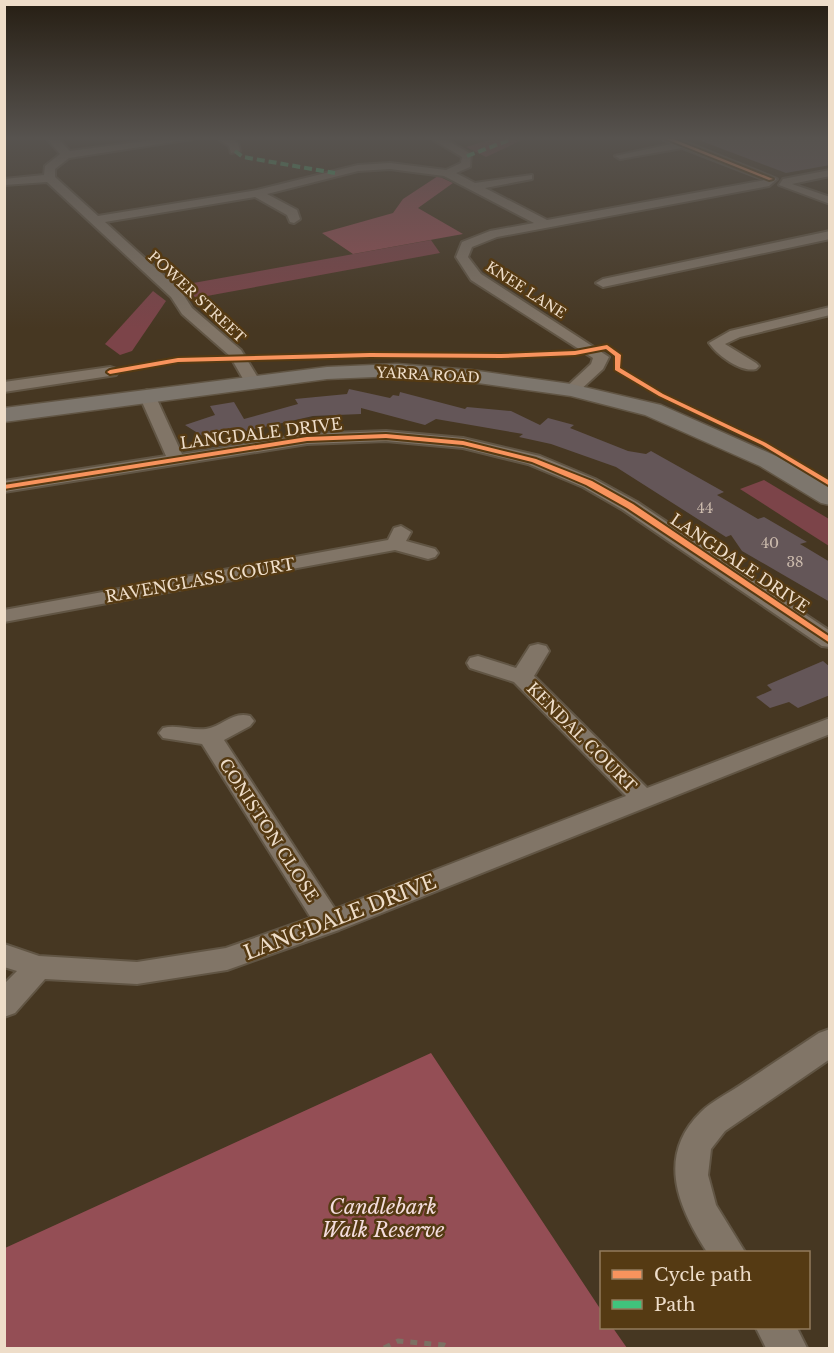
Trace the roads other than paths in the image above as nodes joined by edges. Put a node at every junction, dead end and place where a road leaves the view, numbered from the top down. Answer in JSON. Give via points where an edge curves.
{"nodes":[{"id":1,"x":76,"y":202,"type":"edge"},
{"id":2,"x":202,"y":202,"type":"edge"},
{"id":3,"x":275,"y":202,"type":"edge"},
{"id":4,"x":503,"y":202,"type":"edge"},
{"id":5,"x":659,"y":202,"type":"edge"},
{"id":6,"x":298,"y":214,"type":"dead end"},
{"id":7,"x":95,"y":220,"type":"junction"},
{"id":8,"x":545,"y":224,"type":"junction"},
{"id":9,"x":830,"y":235,"type":"edge"},
{"id":10,"x":603,"y":283,"type":"dead end"},
{"id":11,"x":830,"y":311,"type":"edge"},
{"id":12,"x":751,"y":366,"type":"dead end"},
{"id":13,"x":110,"y":372,"type":"dead end"},
{"id":14,"x":252,"y":381,"type":"junction"},
{"id":15,"x":7,"y":383,"type":"edge"},
{"id":16,"x":571,"y":390,"type":"junction"},
{"id":17,"x":147,"y":395,"type":"junction"},
{"id":18,"x":4,"y":415,"type":"edge"},
{"id":19,"x":176,"y":459,"type":"junction"},
{"id":20,"x":4,"y":487,"type":"edge"},
{"id":21,"x":830,"y":498,"type":"edge"},
{"id":22,"x":428,"y":553,"type":"dead end"},
{"id":23,"x":4,"y":616,"type":"edge"},
{"id":24,"x":830,"y":641,"type":"edge"},
{"id":25,"x":538,"y":651,"type":"dead end"},
{"id":26,"x":478,"y":663,"type":"dead end"},
{"id":27,"x":522,"y":677,"type":"junction"},
{"id":28,"x":242,"y":721,"type":"dead end"},
{"id":29,"x":830,"y":724,"type":"edge"},
{"id":30,"x":171,"y":733,"type":"dead end"},
{"id":31,"x":210,"y":737,"type":"junction"},
{"id":32,"x":643,"y":798,"type":"junction"},
{"id":33,"x":329,"y":923,"type":"junction"},
{"id":34,"x":4,"y":955,"type":"edge"},
{"id":35,"x":38,"y":967,"type":"junction"},
{"id":36,"x":4,"y":1005,"type":"edge"},
{"id":37,"x":830,"y":1042,"type":"edge"},
{"id":38,"x":726,"y":1251,"type":"edge"},
{"id":39,"x":776,"y":1329,"type":"edge"},
{"id":40,"x":788,"y":1348,"type":"edge"}],
"edges":[{"from":1,"to":7,"type":"street","name":"POWER STREET"},
{"from":2,"to":7,"type":"street"},
{"from":3,"to":6,"type":"street"},
{"from":4,"to":8,"type":"street"},
{"from":5,"to":8,"type":"street","name":"KNEE LANE"},
{"from":7,"to":14,"type":"street","name":"POWER STREET","via":[[236,353]]},
{"from":8,"to":16,"type":"street","name":"KNEE LANE","via":[[481,237],[466,245],[462,257],[483,282],[601,357],[598,366]]},
{"from":9,"to":10,"type":"street"},
{"from":11,"to":12,"type":"street","via":[[735,334],[717,343]]},
{"from":13,"to":15,"type":"street"},
{"from":14,"to":16,"type":"main road","name":"YARRA ROAD","via":[[397,370]]},
{"from":14,"to":17,"type":"main road","name":"YARRA ROAD"},
{"from":16,"to":21,"type":"main road","name":"YARRA ROAD","via":[[653,411],[705,431],[768,461]]},
{"from":17,"to":18,"type":"main road","name":"YARRA ROAD"},
{"from":17,"to":19,"type":"street"},
{"from":19,"to":20,"type":"street","name":"LANGDALE DRIVE"},
{"from":19,"to":24,"type":"street","name":"LANGDALE DRIVE","via":[[307,439],[386,436],[463,443],[534,460],[573,475],[630,506]]},
{"from":22,"to":23,"type":"street","name":"RAVENGLASS COURT","via":[[398,538]]},
{"from":25,"to":27,"type":"street","name":"KENDAL COURT"},
{"from":26,"to":27,"type":"street","name":"KENDAL COURT"},
{"from":27,"to":32,"type":"street","name":"KENDAL COURT"},
{"from":28,"to":31,"type":"street"},
{"from":29,"to":32,"type":"street","name":"LANGDALE DRIVE"},
{"from":30,"to":31,"type":"street"},
{"from":31,"to":33,"type":"street","name":"CONISTON CLOSE"},
{"from":32,"to":33,"type":"street","name":"LANGDALE DRIVE"},
{"from":33,"to":35,"type":"street","name":"LANGDALE DRIVE","via":[[227,959],[177,969],[137,972]]},
{"from":34,"to":35,"type":"street","name":"LANGDALE DRIVE"},
{"from":35,"to":36,"type":"street"},
{"from":37,"to":38,"type":"street","via":[[713,1121],[695,1144],[691,1175],[700,1211]]},
{"from":39,"to":40,"type":"street"}]}
